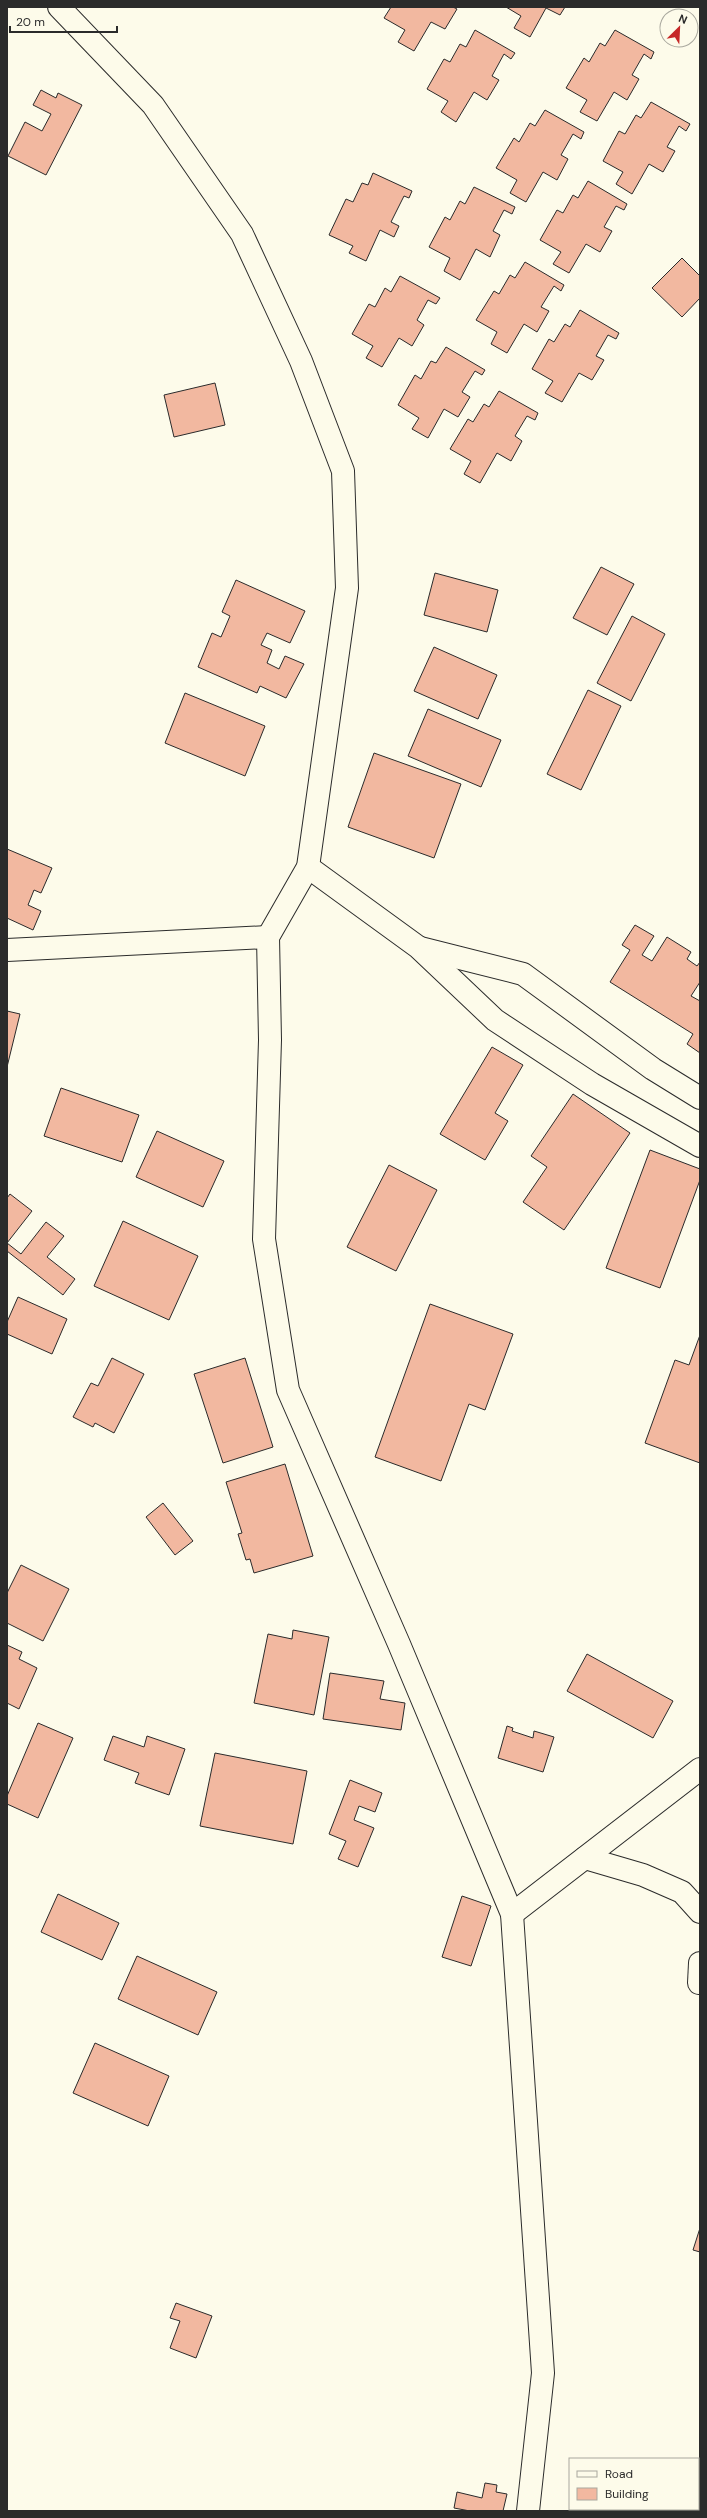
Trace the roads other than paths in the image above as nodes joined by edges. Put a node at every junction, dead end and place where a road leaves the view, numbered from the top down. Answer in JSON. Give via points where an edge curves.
{"nodes":[{"id":1,"x":59,"y":7,"type":"edge"},
{"id":2,"x":308,"y":867,"type":"junction"},
{"id":3,"x":268,"y":937,"type":"junction"},
{"id":4,"x":418,"y":947,"type":"junction"},
{"id":5,"x":7,"y":950,"type":"edge"},
{"id":6,"x":700,"y":1098,"type":"edge"},
{"id":7,"x":700,"y":1146,"type":"edge"},
{"id":8,"x":700,"y":1770,"type":"edge"},
{"id":9,"x":585,"y":1858,"type":"junction"},
{"id":10,"x":700,"y":1912,"type":"edge"},
{"id":11,"x":512,"y":1914,"type":"junction"},
{"id":12,"x":528,"y":2511,"type":"edge"}],
"edges":[{"from":1,"to":2,"type":"street","via":[[153,105],[242,234],[301,361],[343,470],[347,588]]},
{"from":2,"to":3,"type":"street"},
{"from":2,"to":4,"type":"street"},
{"from":3,"to":5,"type":"street"},
{"from":3,"to":11,"type":"street","via":[[270,1040],[264,1239],[288,1390],[399,1644]]},
{"from":4,"to":6,"type":"street","via":[[523,974],[653,1069]]},
{"from":4,"to":7,"type":"street","via":[[495,1020],[592,1084]]},
{"from":8,"to":9,"type":"street"},
{"from":9,"to":10,"type":"street","via":[[643,1874],[682,1892]]},
{"from":9,"to":11,"type":"street"},
{"from":11,"to":12,"type":"street","via":[[542,2373]]}]}
